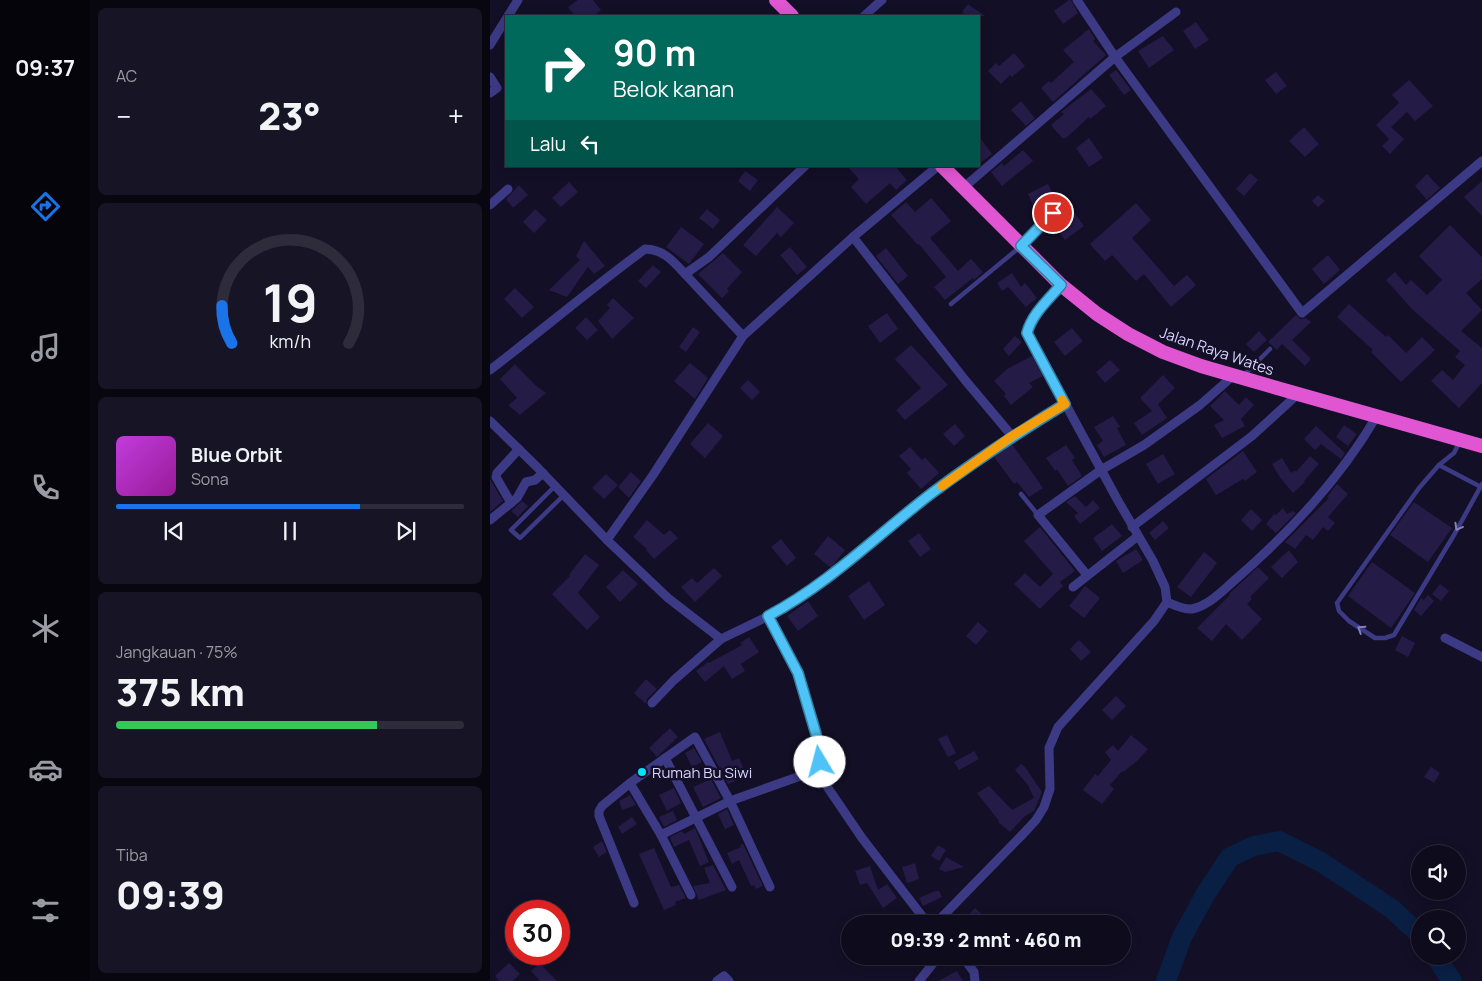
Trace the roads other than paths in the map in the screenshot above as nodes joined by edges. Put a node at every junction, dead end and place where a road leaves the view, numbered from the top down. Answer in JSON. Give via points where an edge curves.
{"nodes":[{"id":1,"x":518,"y":0,"type":"edge"},
{"id":2,"x":776,"y":0,"type":"edge"},
{"id":3,"x":882,"y":0,"type":"edge"},
{"id":4,"x":1077,"y":0,"type":"edge"},
{"id":5,"x":1176,"y":12,"type":"dead end"},
{"id":6,"x":509,"y":15,"type":"edge"},
{"id":7,"x":791,"y":15,"type":"edge"},
{"id":8,"x":865,"y":15,"type":"edge"},
{"id":9,"x":505,"y":21,"type":"edge"},
{"id":10,"x":490,"y":45,"type":"edge"},
{"id":11,"x":1115,"y":57,"type":"junction"},
{"id":12,"x":490,"y":77,"type":"edge"},
{"id":13,"x":490,"y":93,"type":"edge"},
{"id":14,"x":1482,"y":161,"type":"edge"},
{"id":15,"x":804,"y":167,"type":"edge"},
{"id":16,"x":939,"y":167,"type":"edge"},
{"id":17,"x":941,"y":167,"type":"edge"},
{"id":18,"x":963,"y":188,"type":"junction"},
{"id":19,"x":508,"y":189,"type":"dead end"},
{"id":20,"x":1064,"y":202,"type":"dead end"},
{"id":21,"x":490,"y":205,"type":"edge"},
{"id":22,"x":853,"y":237,"type":"junction"},
{"id":23,"x":1021,"y":246,"type":"junction"},
{"id":24,"x":685,"y":274,"type":"junction"},
{"id":25,"x":1061,"y":285,"type":"junction"},
{"id":26,"x":951,"y":304,"type":"dead end"},
{"id":27,"x":743,"y":336,"type":"junction"},
{"id":28,"x":1270,"y":349,"type":"dead end"},
{"id":29,"x":490,"y":370,"type":"edge"},
{"id":30,"x":1238,"y":376,"type":"junction"},
{"id":31,"x":1298,"y":394,"type":"junction"},
{"id":32,"x":1065,"y":404,"type":"junction"},
{"id":33,"x":1376,"y":417,"type":"junction"},
{"id":34,"x":490,"y":421,"type":"edge"},
{"id":35,"x":1012,"y":436,"type":"junction"},
{"id":36,"x":1461,"y":440,"type":"junction"},
{"id":37,"x":1482,"y":446,"type":"edge"},
{"id":38,"x":519,"y":449,"type":"junction"},
{"id":39,"x":1440,"y":465,"type":"junction"},
{"id":40,"x":1101,"y":470,"type":"junction"},
{"id":41,"x":543,"y":472,"type":"junction"},
{"id":42,"x":555,"y":486,"type":"junction"},
{"id":43,"x":1481,"y":486,"type":"edge"},
{"id":44,"x":1020,"y":494,"type":"dead end"},
{"id":45,"x":564,"y":495,"type":"junction"},
{"id":46,"x":511,"y":503,"type":"junction"},
{"id":47,"x":1038,"y":515,"type":"junction"},
{"id":48,"x":490,"y":520,"type":"edge"},
{"id":49,"x":1132,"y":527,"type":"junction"},
{"id":50,"x":1138,"y":536,"type":"junction"},
{"id":51,"x":607,"y":540,"type":"junction"},
{"id":52,"x":1087,"y":575,"type":"junction"},
{"id":53,"x":1073,"y":587,"type":"dead end"},
{"id":54,"x":1167,"y":602,"type":"junction"},
{"id":55,"x":768,"y":616,"type":"junction"},
{"id":56,"x":1445,"y":638,"type":"dead end"},
{"id":57,"x":720,"y":639,"type":"junction"},
{"id":58,"x":1482,"y":657,"type":"edge"},
{"id":59,"x":652,"y":703,"type":"dead end"},
{"id":60,"x":665,"y":758,"type":"junction"},
{"id":61,"x":820,"y":769,"type":"junction"},
{"id":62,"x":630,"y":783,"type":"junction"},
{"id":63,"x":730,"y":801,"type":"junction"},
{"id":64,"x":696,"y":816,"type":"junction"},
{"id":65,"x":660,"y":835,"type":"junction"},
{"id":66,"x":732,"y":887,"type":"dead end"},
{"id":67,"x":770,"y":887,"type":"dead end"},
{"id":68,"x":691,"y":895,"type":"dead end"},
{"id":69,"x":634,"y":903,"type":"dead end"},
{"id":70,"x":921,"y":915,"type":"edge"},
{"id":71,"x":944,"y":915,"type":"edge"},
{"id":72,"x":932,"y":965,"type":"edge"},
{"id":73,"x":969,"y":965,"type":"edge"},
{"id":74,"x":718,"y":981,"type":"edge"},
{"id":75,"x":729,"y":981,"type":"edge"},
{"id":76,"x":919,"y":981,"type":"edge"},
{"id":77,"x":975,"y":981,"type":"edge"}],
"edges":[{"from":1,"to":6,"type":"street"},
{"from":2,"to":7,"type":"highway"},
{"from":3,"to":8,"type":"street"},
{"from":4,"to":11,"type":"street"},
{"from":5,"to":11,"type":"street"},
{"from":9,"to":10,"type":"street"},
{"from":11,"to":14,"type":"street","via":[[1302,313]]},
{"from":11,"to":18,"type":"street"},
{"from":12,"to":13,"type":"street","via":[[497,88]]},
{"from":15,"to":24,"type":"street","via":[[709,256]]},
{"from":16,"to":22,"type":"street"},
{"from":17,"to":18,"type":"highway","name":"Jalan Raya Wates"},
{"from":18,"to":23,"type":"highway","name":"Jalan Raya Wates"},
{"from":19,"to":21,"type":"street"},
{"from":20,"to":23,"type":"street"},
{"from":22,"to":27,"type":"street"},
{"from":22,"to":35,"type":"street"},
{"from":23,"to":25,"type":"highway","name":"Jalan Raya Wates"},
{"from":23,"to":26,"type":"lane"},
{"from":24,"to":27,"type":"street"},
{"from":24,"to":29,"type":"street","via":[[668,256],[645,248]]},
{"from":25,"to":30,"type":"highway","name":"Jalan Raya Wates","via":[[1097,314],[1163,352]]},
{"from":25,"to":32,"type":"street","via":[[1030,322],[1027,333]]},
{"from":27,"to":51,"type":"street"},
{"from":28,"to":30,"type":"lane"},
{"from":30,"to":31,"type":"highway","name":"Jalan Raya Wates"},
{"from":30,"to":40,"type":"street","via":[[1144,445]]},
{"from":31,"to":33,"type":"highway","name":"Jalan Raya Wates"},
{"from":31,"to":49,"type":"street","via":[[1252,436]]},
{"from":32,"to":35,"type":"street"},
{"from":32,"to":40,"type":"street"},
{"from":33,"to":36,"type":"highway","name":"Jalan Raya Wates"},
{"from":33,"to":54,"type":"street","via":[[1328,486],[1271,548],[1206,604],[1190,610]]},
{"from":34,"to":38,"type":"street"},
{"from":35,"to":55,"type":"street","via":[[932,494],[825,581]]},
{"from":36,"to":37,"type":"highway","name":"Jalan Raya Wates"},
{"from":36,"to":39,"type":"lane","via":[[1454,453]]},
{"from":38,"to":41,"type":"street"},
{"from":38,"to":46,"type":"street","via":[[496,477]]},
{"from":39,"to":43,"type":"lane"},
{"from":43,"to":39,"type":"lane","one_way":true,"via":[[1394,635],[1375,638],[1339,611],[1337,603],[1419,488]]},
{"from":40,"to":47,"type":"street"},
{"from":40,"to":49,"type":"street"},
{"from":41,"to":42,"type":"street"},
{"from":41,"to":46,"type":"street","via":[[535,480],[526,482]]},
{"from":42,"to":45,"type":"street"},
{"from":42,"to":45,"type":"lane","via":[[511,530],[520,538]]},
{"from":44,"to":47,"type":"lane"},
{"from":45,"to":51,"type":"street"},
{"from":46,"to":48,"type":"street"},
{"from":47,"to":52,"type":"street"},
{"from":49,"to":50,"type":"street"},
{"from":50,"to":52,"type":"street"},
{"from":50,"to":54,"type":"street","via":[[1165,587]]},
{"from":51,"to":57,"type":"street","via":[[668,598]]},
{"from":52,"to":53,"type":"street"},
{"from":54,"to":71,"type":"street","via":[[1154,621],[1058,727],[1048,748],[1048,799],[1036,820]]},
{"from":55,"to":57,"type":"street"},
{"from":55,"to":61,"type":"street","via":[[798,673],[816,734]]},
{"from":56,"to":58,"type":"street"},
{"from":57,"to":59,"type":"street"},
{"from":60,"to":62,"type":"street"},
{"from":60,"to":63,"type":"street","via":[[695,737]]},
{"from":60,"to":64,"type":"street"},
{"from":61,"to":63,"type":"street"},
{"from":61,"to":70,"type":"street","via":[[828,788],[862,838]]},
{"from":62,"to":65,"type":"street"},
{"from":62,"to":69,"type":"street","via":[[602,806],[599,816]]},
{"from":63,"to":64,"type":"street"},
{"from":63,"to":67,"type":"street"},
{"from":64,"to":65,"type":"street"},
{"from":64,"to":66,"type":"street"},
{"from":65,"to":68,"type":"street"},
{"from":72,"to":76,"type":"street"},
{"from":73,"to":77,"type":"street"},
{"from":74,"to":75,"type":"street","via":[[724,976]]}]}
